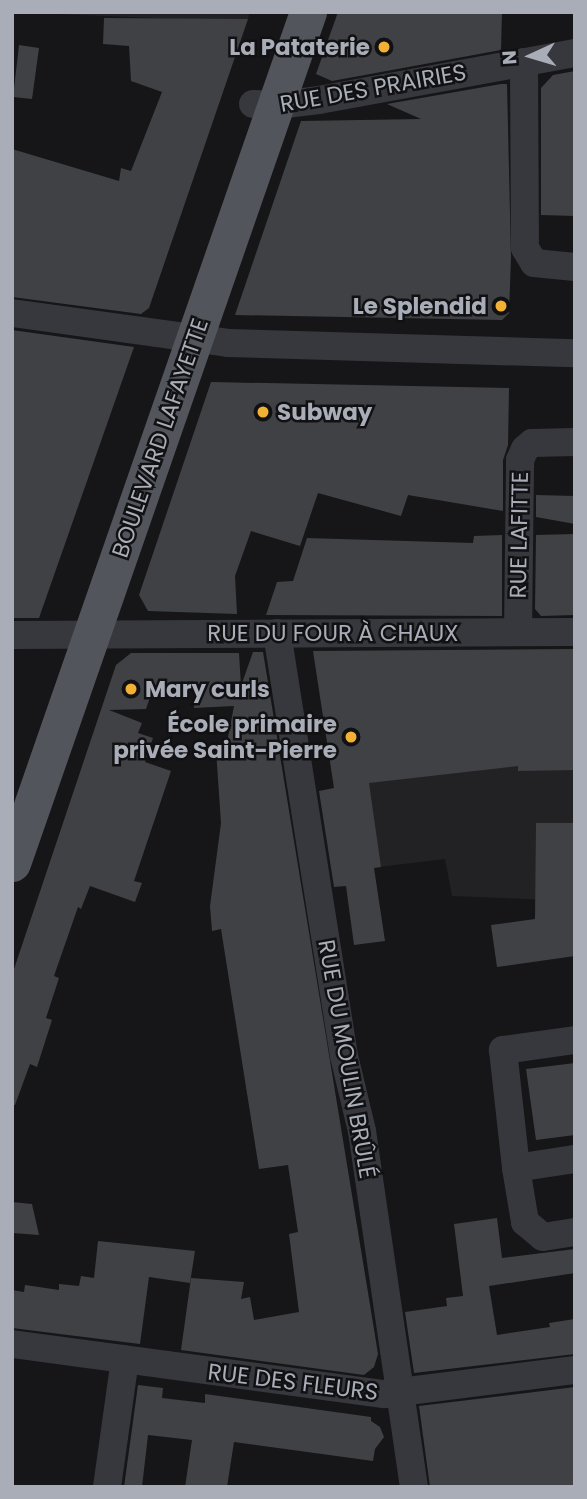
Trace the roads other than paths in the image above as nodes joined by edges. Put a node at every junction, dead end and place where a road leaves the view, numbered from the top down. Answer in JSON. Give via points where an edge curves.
{"nodes":[{"id":1,"x":285,"y":12,"type":"edge"},
{"id":2,"x":309,"y":12,"type":"edge"},
{"id":3,"x":575,"y":53,"type":"edge"},
{"id":4,"x":524,"y":62,"type":"junction"},
{"id":5,"x":265,"y":105,"type":"junction"},
{"id":6,"x":575,"y":267,"type":"edge"},
{"id":7,"x":12,"y":313,"type":"edge"},
{"id":8,"x":184,"y":337,"type":"junction"},
{"id":9,"x":575,"y":353,"type":"edge"},
{"id":10,"x":575,"y":442,"type":"edge"},
{"id":11,"x":278,"y":632,"type":"junction"},
{"id":12,"x":519,"y":632,"type":"junction"},
{"id":13,"x":575,"y":632,"type":"edge"},
{"id":14,"x":81,"y":634,"type":"junction"},
{"id":15,"x":12,"y":635,"type":"edge"},
{"id":16,"x":12,"y":800,"type":"edge"},
{"id":17,"x":12,"y":863,"type":"edge"},
{"id":18,"x":575,"y":1040,"type":"edge"},
{"id":19,"x":575,"y":1159,"type":"edge"},
{"id":20,"x":516,"y":1168,"type":"junction"},
{"id":21,"x":575,"y":1232,"type":"edge"},
{"id":22,"x":12,"y":1344,"type":"edge"},
{"id":23,"x":125,"y":1359,"type":"junction"},
{"id":24,"x":575,"y":1370,"type":"edge"},
{"id":25,"x":399,"y":1394,"type":"junction"},
{"id":26,"x":107,"y":1487,"type":"edge"},
{"id":27,"x":414,"y":1487,"type":"edge"}],
"edges":[{"from":1,"to":5,"type":"main road","name":"BOULEVARD LAFAYETTE"},
{"from":2,"to":5,"type":"main road","name":"BOULEVARD LAFAYETTE"},
{"from":3,"to":4,"type":"street","name":"RUE DES PRAIRIES"},
{"from":4,"to":5,"type":"street","name":"RUE DES PRAIRIES"},
{"from":4,"to":6,"type":"street","via":[[525,248],[534,263]]},
{"from":5,"to":8,"type":"main road","name":"BOULEVARD LAFAYETTE"},
{"from":7,"to":8,"type":"street"},
{"from":8,"to":9,"type":"street","via":[[242,344]]},
{"from":8,"to":14,"type":"main road","name":"BOULEVARD LAFAYETTE"},
{"from":10,"to":12,"type":"street","name":"RUE LAFITTE","via":[[533,443],[520,460]]},
{"from":11,"to":12,"type":"street","name":"RUE DU FOUR À CHAUX"},
{"from":11,"to":14,"type":"street","name":"RUE DU FOUR À CHAUX"},
{"from":11,"to":25,"type":"street","name":"RUE DU MOULIN BRÛLÉ","via":[[344,1056],[362,1131]]},
{"from":12,"to":13,"type":"street","name":"RUE DU FOUR À CHAUX"},
{"from":14,"to":15,"type":"street","name":"RUE DU FOUR À CHAUX"},
{"from":14,"to":16,"type":"main road","name":"BOULEVARD LAFAYETTE"},
{"from":14,"to":17,"type":"main road","name":"BOULEVARD LAFAYETTE"},
{"from":18,"to":20,"type":"street","via":[[503,1050]]},
{"from":19,"to":20,"type":"street"},
{"from":20,"to":21,"type":"street","via":[[525,1222],[543,1237]]},
{"from":22,"to":23,"type":"street","name":"RUE DES FLEURS"},
{"from":23,"to":25,"type":"street","name":"RUE DES FLEURS"},
{"from":23,"to":26,"type":"street"},
{"from":24,"to":25,"type":"street","name":"RUE DES FLEURS"},
{"from":25,"to":27,"type":"street","name":"RUE DU MOULIN BRÛLÉ"}]}
